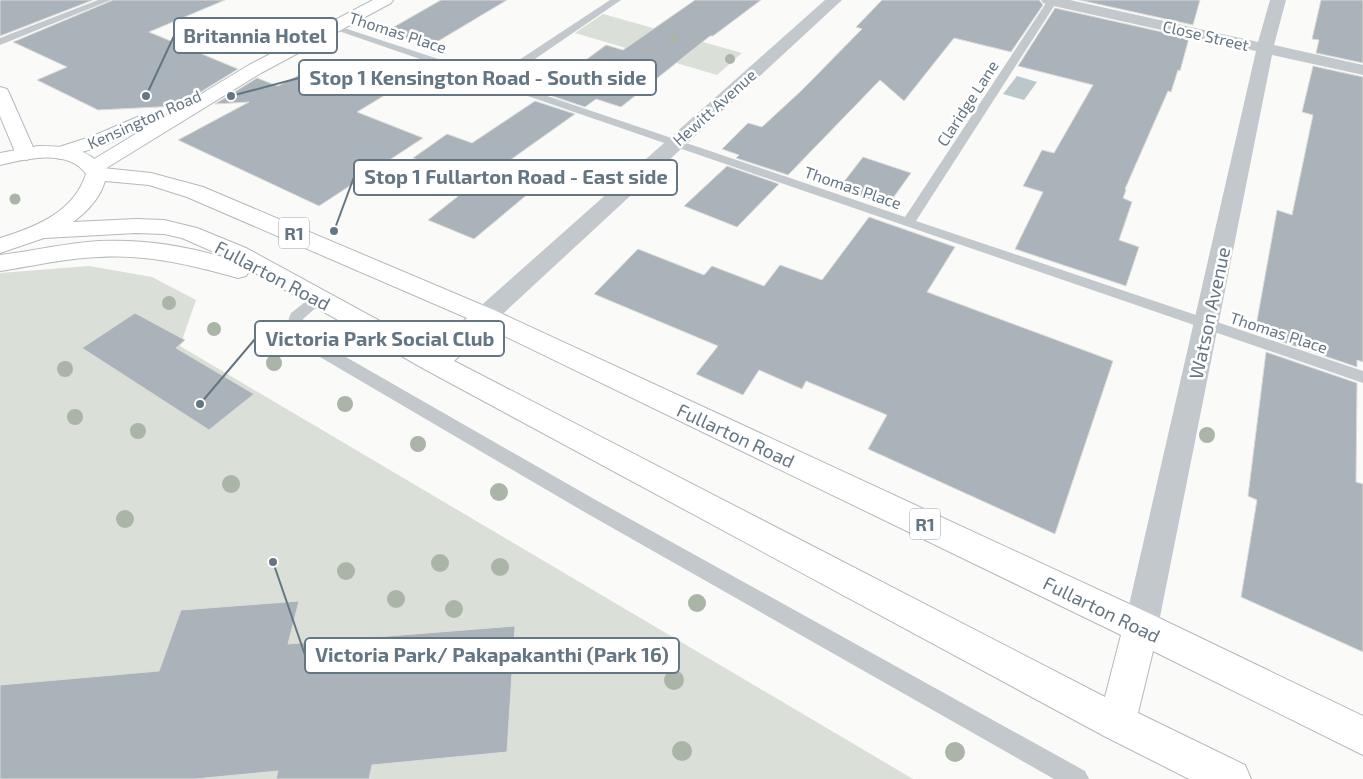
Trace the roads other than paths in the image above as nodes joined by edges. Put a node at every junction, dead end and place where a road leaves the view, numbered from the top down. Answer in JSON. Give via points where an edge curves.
{"nodes":[{"id":1,"x":106,"y":0,"type":"edge"},
{"id":2,"x":385,"y":0,"type":"edge"},
{"id":3,"x":616,"y":0,"type":"edge"},
{"id":4,"x":834,"y":0,"type":"edge"},
{"id":5,"x":1052,"y":0,"type":"edge"},
{"id":6,"x":1278,"y":0,"type":"edge"},
{"id":7,"x":332,"y":27,"type":"junction"},
{"id":8,"x":0,"y":42,"type":"edge"},
{"id":9,"x":1265,"y":48,"type":"junction"},
{"id":10,"x":255,"y":69,"type":"junction"},
{"id":11,"x":1363,"y":70,"type":"edge"},
{"id":12,"x":495,"y":81,"type":"junction"},
{"id":13,"x":0,"y":93,"type":"edge"},
{"id":14,"x":675,"y":142,"type":"junction"},
{"id":15,"x":60,"y":153,"type":"junction"},
{"id":16,"x":26,"y":154,"type":"junction"},
{"id":17,"x":0,"y":159,"type":"edge"},
{"id":18,"x":94,"y":171,"type":"junction"},
{"id":19,"x":908,"y":223,"type":"junction"},
{"id":20,"x":42,"y":231,"type":"junction"},
{"id":21,"x":0,"y":246,"type":"edge"},
{"id":22,"x":0,"y":263,"type":"edge"},
{"id":23,"x":317,"y":297,"type":"junction"},
{"id":24,"x":485,"y":316,"type":"junction"},
{"id":25,"x":1207,"y":325,"type":"junction"},
{"id":26,"x":435,"y":363,"type":"junction"},
{"id":27,"x":1363,"y":377,"type":"edge"},
{"id":28,"x":1141,"y":627,"type":"junction"},
{"id":29,"x":1118,"y":722,"type":"junction"},
{"id":30,"x":1363,"y":736,"type":"edge"},
{"id":31,"x":1077,"y":779,"type":"edge"},
{"id":32,"x":1231,"y":779,"type":"edge"}],
"edges":[{"from":1,"to":8,"type":"lane"},
{"from":2,"to":7,"type":"main road","name":"Kensington Road"},
{"from":3,"to":12,"type":"lane"},
{"from":4,"to":14,"type":"street","name":"Hewitt Avenue"},
{"from":5,"to":9,"type":"street","name":"Close Street"},
{"from":5,"to":19,"type":"lane","name":"Claridge Lane"},
{"from":6,"to":9,"type":"street","name":"Watson Avenue"},
{"from":7,"to":10,"type":"main road","name":"Kensington Road"},
{"from":7,"to":12,"type":"lane","name":"Thomas Place"},
{"from":9,"to":11,"type":"street","name":"Close Street"},
{"from":9,"to":25,"type":"street","name":"Watson Avenue"},
{"from":10,"to":15,"type":"main road","name":"Kensington Road","via":[[117,133]]},
{"from":10,"to":18,"type":"main road","name":"Kensington Road"},
{"from":12,"to":14,"type":"lane","name":"Thomas Place"},
{"from":13,"to":16,"type":"main road"},
{"from":14,"to":19,"type":"lane","name":"Thomas Place"},
{"from":14,"to":24,"type":"street","name":"Hewitt Avenue"},
{"from":15,"to":16,"type":"main road","number":"R1"},
{"from":15,"to":18,"type":"main road","number":"R1","via":[[81,158]]},
{"from":16,"to":17,"type":"main road","number":"R1"},
{"from":18,"to":20,"type":"main road","number":"R1","via":[[91,192],[84,202]]},
{"from":18,"to":24,"type":"main road","name":"Fullarton Road","number":"R1","via":[[151,179],[195,192]]},
{"from":19,"to":25,"type":"lane","name":"Thomas Place"},
{"from":20,"to":21,"type":"main road","number":"R1"},
{"from":20,"to":23,"type":"main road","name":"Fullarton Road","number":"R1","via":[[164,227],[238,252]]},
{"from":22,"to":23,"type":"main road","via":[[99,249],[164,251],[213,261]]},
{"from":23,"to":26,"type":"main road","name":"Fullarton Road","number":"R1"},
{"from":23,"to":31,"type":"lane","via":[[296,317],[296,336],[621,524]]},
{"from":24,"to":26,"type":"main road"},
{"from":24,"to":28,"type":"main road","name":"Fullarton Road","number":"R1"},
{"from":25,"to":27,"type":"lane","name":"Thomas Place"},
{"from":25,"to":28,"type":"street","name":"Watson Avenue"},
{"from":26,"to":29,"type":"main road","name":"Fullarton Road","number":"R1"},
{"from":28,"to":29,"type":"main road"},
{"from":28,"to":30,"type":"main road","name":"Fullarton Road","number":"R1"},
{"from":29,"to":32,"type":"main road","name":"Fullarton Road","number":"R1"}]}
